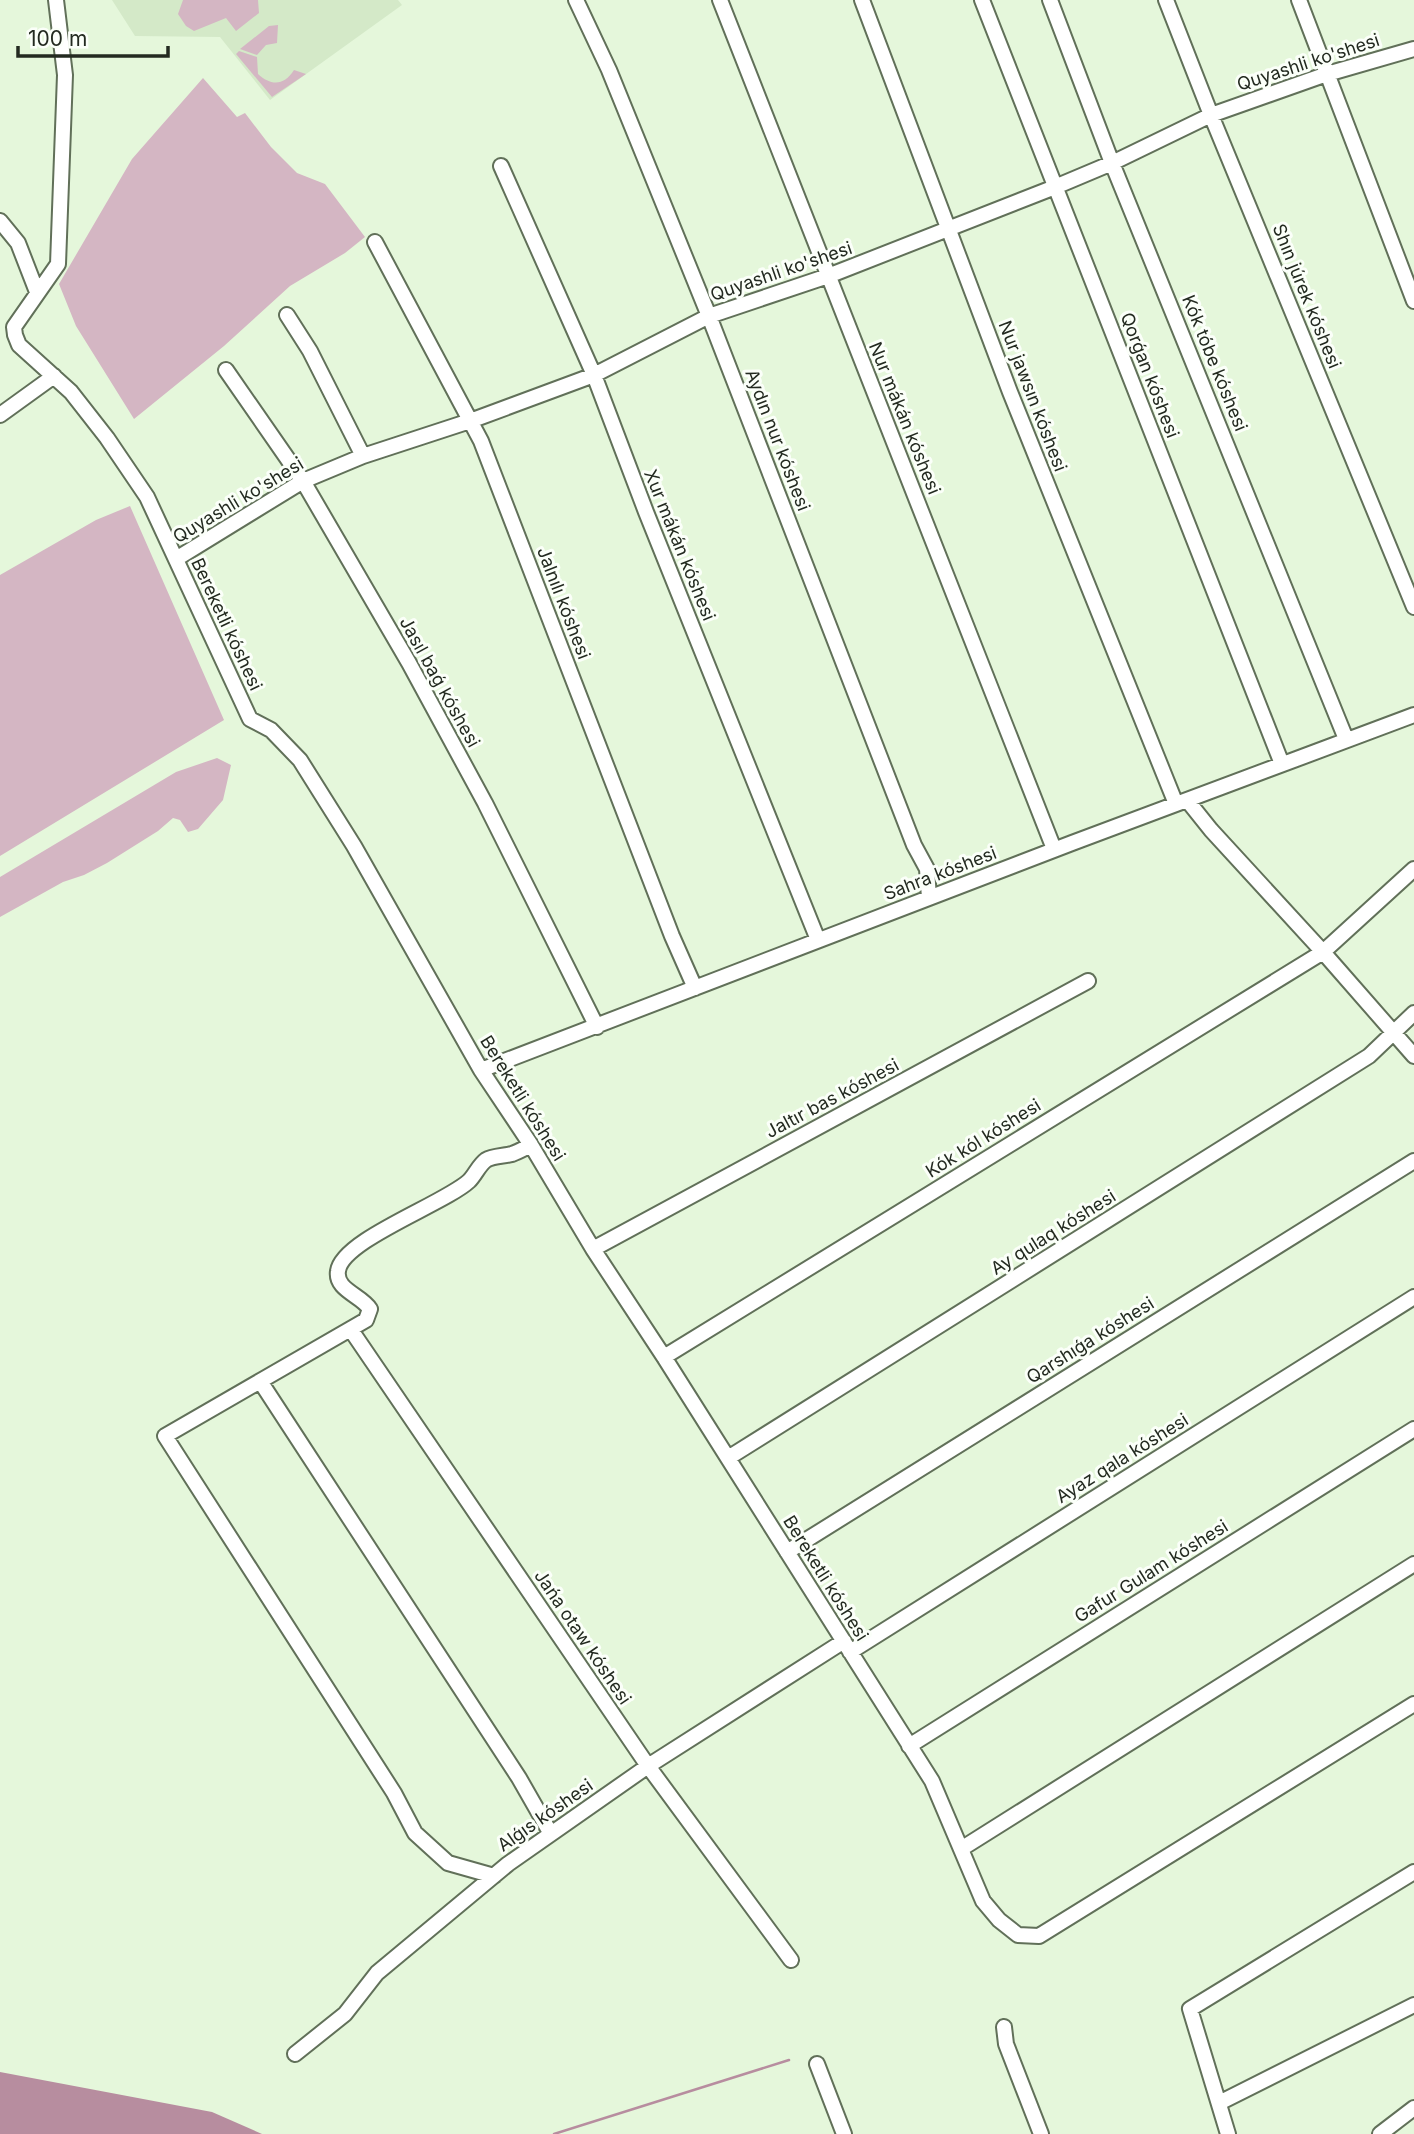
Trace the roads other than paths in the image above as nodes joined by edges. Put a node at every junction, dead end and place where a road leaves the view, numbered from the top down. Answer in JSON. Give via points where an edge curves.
{"nodes":[{"id":1,"x":56,"y":0,"type":"edge"},
{"id":2,"x":576,"y":0,"type":"edge"},
{"id":3,"x":720,"y":0,"type":"edge"},
{"id":4,"x":862,"y":0,"type":"edge"},
{"id":5,"x":982,"y":0,"type":"edge"},
{"id":6,"x":1050,"y":0,"type":"edge"},
{"id":7,"x":1166,"y":0,"type":"edge"},
{"id":8,"x":1299,"y":0,"type":"edge"},
{"id":9,"x":1414,"y":49,"type":"edge"},
{"id":10,"x":1327,"y":74,"type":"junction"},
{"id":11,"x":1211,"y":115,"type":"junction"},
{"id":12,"x":1112,"y":163,"type":"junction"},
{"id":13,"x":501,"y":166,"type":"dead end"},
{"id":14,"x":1055,"y":187,"type":"junction"},
{"id":15,"x":0,"y":221,"type":"edge"},
{"id":16,"x":948,"y":229,"type":"junction"},
{"id":17,"x":375,"y":242,"type":"dead end"},
{"id":18,"x":828,"y":276,"type":"junction"},
{"id":19,"x":37,"y":292,"type":"junction"},
{"id":20,"x":1414,"y":301,"type":"edge"},
{"id":21,"x":287,"y":315,"type":"dead end"},
{"id":22,"x":709,"y":316,"type":"junction"},
{"id":23,"x":0,"y":329,"type":"edge"},
{"id":24,"x":15,"y":335,"type":"junction"},
{"id":25,"x":226,"y":370,"type":"dead end"},
{"id":26,"x":594,"y":375,"type":"junction"},
{"id":27,"x":54,"y":376,"type":"junction"},
{"id":28,"x":0,"y":415,"type":"edge"},
{"id":29,"x":470,"y":421,"type":"junction"},
{"id":30,"x":363,"y":456,"type":"junction"},
{"id":31,"x":303,"y":481,"type":"junction"},
{"id":32,"x":176,"y":559,"type":"junction"},
{"id":33,"x":1414,"y":607,"type":"edge"},
{"id":34,"x":1414,"y":715,"type":"edge"},
{"id":35,"x":1346,"y":739,"type":"junction"},
{"id":36,"x":1282,"y":764,"type":"junction"},
{"id":37,"x":1181,"y":802,"type":"junction"},
{"id":38,"x":1054,"y":849,"type":"junction"},
{"id":39,"x":1414,"y":869,"type":"edge"},
{"id":40,"x":929,"y":898,"type":"junction"},
{"id":41,"x":818,"y":940,"type":"junction"},
{"id":42,"x":1323,"y":951,"type":"junction"},
{"id":43,"x":1088,"y":981,"type":"dead end"},
{"id":44,"x":695,"y":988,"type":"junction"},
{"id":45,"x":1414,"y":1013,"type":"edge"},
{"id":46,"x":597,"y":1027,"type":"junction"},
{"id":47,"x":1393,"y":1032,"type":"junction"},
{"id":48,"x":1414,"y":1056,"type":"edge"},
{"id":49,"x":481,"y":1070,"type":"junction"},
{"id":50,"x":531,"y":1145,"type":"junction"},
{"id":51,"x":1414,"y":1161,"type":"edge"},
{"id":52,"x":593,"y":1249,"type":"junction"},
{"id":53,"x":1414,"y":1297,"type":"edge"},
{"id":54,"x":351,"y":1330,"type":"junction"},
{"id":55,"x":664,"y":1357,"type":"junction"},
{"id":56,"x":260,"y":1381,"type":"junction"},
{"id":57,"x":1414,"y":1429,"type":"edge"},
{"id":58,"x":728,"y":1458,"type":"junction"},
{"id":59,"x":787,"y":1552,"type":"junction"},
{"id":60,"x":1414,"y":1564,"type":"edge"},
{"id":61,"x":847,"y":1647,"type":"junction"},
{"id":62,"x":1414,"y":1704,"type":"edge"},
{"id":63,"x":909,"y":1746,"type":"junction"},
{"id":64,"x":648,"y":1766,"type":"junction"},
{"id":65,"x":551,"y":1834,"type":"junction"},
{"id":66,"x":961,"y":1849,"type":"junction"},
{"id":67,"x":1414,"y":1872,"type":"edge"},
{"id":68,"x":494,"y":1876,"type":"junction"},
{"id":69,"x":790,"y":1960,"type":"dead end"},
{"id":70,"x":1414,"y":2005,"type":"edge"},
{"id":71,"x":1004,"y":2027,"type":"dead end"},
{"id":72,"x":295,"y":2054,"type":"dead end"},
{"id":73,"x":817,"y":2064,"type":"dead end"},
{"id":74,"x":1219,"y":2103,"type":"junction"},
{"id":75,"x":1414,"y":2108,"type":"edge"},
{"id":76,"x":844,"y":2134,"type":"edge"},
{"id":77,"x":1041,"y":2134,"type":"edge"},
{"id":78,"x":1228,"y":2134,"type":"edge"},
{"id":79,"x":1380,"y":2134,"type":"edge"}],
"edges":[{"from":1,"to":19,"type":"street","via":[[65,75],[58,264]]},
{"from":2,"to":22,"type":"street","name":"Aydın nur kóshesi"},
{"from":3,"to":18,"type":"street","name":"Nur mákán kóshesi"},
{"from":4,"to":16,"type":"street","name":"Nur jawsın kóshesi"},
{"from":5,"to":14,"type":"street","name":"Qorǵan kóshesi"},
{"from":6,"to":12,"type":"street","name":"Kók tóbe kóshesi"},
{"from":7,"to":11,"type":"street","name":"Shın júrek kóshesi"},
{"from":8,"to":10,"type":"street"},
{"from":9,"to":10,"type":"street","name":"Quyashli ko'shesi"},
{"from":10,"to":11,"type":"street","name":"Quyashli ko'shesi"},
{"from":10,"to":20,"type":"street"},
{"from":11,"to":12,"type":"street","name":"Quyashli ko'shesi"},
{"from":11,"to":33,"type":"street","name":"Shın júrek kóshesi"},
{"from":12,"to":14,"type":"street","name":"Quyashli ko'shesi"},
{"from":12,"to":35,"type":"street","name":"Kók tóbe kóshesi"},
{"from":13,"to":26,"type":"street","name":"Xur mákán kóshesi"},
{"from":14,"to":16,"type":"street","name":"Quyashli ko'shesi"},
{"from":14,"to":36,"type":"street","name":"Qorǵan kóshesi"},
{"from":15,"to":19,"type":"street","via":[[18,243]]},
{"from":16,"to":18,"type":"street","name":"Quyashli ko'shesi"},
{"from":16,"to":37,"type":"street","name":"Nur jawsın kóshesi","via":[[1010,393]]},
{"from":17,"to":29,"type":"street","name":"Jalnılı kóshesi"},
{"from":18,"to":22,"type":"street","name":"Quyashli ko'shesi"},
{"from":18,"to":38,"type":"street","name":"Nur mákán kóshesi"},
{"from":19,"to":24,"type":"street","via":[[14,327]]},
{"from":21,"to":30,"type":"street"},
{"from":22,"to":26,"type":"street","name":"Quyashli ko'shesi"},
{"from":22,"to":40,"type":"street","name":"Aydın nur kóshesi","via":[[927,869]]},
{"from":23,"to":24,"type":"street"},
{"from":24,"to":27,"type":"street","name":"Bereketli kóshesi","via":[[19,345]]},
{"from":25,"to":31,"type":"street","name":"Jasıl baǵ kóshesi"},
{"from":26,"to":29,"type":"street","name":"Quyashli ko'shesi"},
{"from":26,"to":41,"type":"street","name":"Xur mákán kóshesi"},
{"from":27,"to":28,"type":"street"},
{"from":27,"to":32,"type":"street","name":"Bereketli kóshesi","via":[[107,438],[147,497]]},
{"from":29,"to":30,"type":"street","name":"Quyashli ko'shesi"},
{"from":29,"to":44,"type":"street","name":"Jalnılı kóshesi"},
{"from":30,"to":31,"type":"street","name":"Quyashli ko'shesi"},
{"from":31,"to":32,"type":"street","name":"Quyashli ko'shesi"},
{"from":31,"to":46,"type":"street","name":"Jasıl baǵ kóshesi","via":[[485,803]]},
{"from":32,"to":49,"type":"street","name":"Bereketli kóshesi","via":[[250,719],[271,730],[299,760],[354,845]]},
{"from":34,"to":35,"type":"street","name":"Sahra kóshesi"},
{"from":35,"to":36,"type":"street","name":"Sahra kóshesi"},
{"from":36,"to":37,"type":"street","name":"Sahra kóshesi"},
{"from":37,"to":38,"type":"street","name":"Sahra kóshesi"},
{"from":37,"to":42,"type":"street","name":"Nur jawsın kóshesi"},
{"from":38,"to":40,"type":"street","name":"Sahra kóshesi"},
{"from":39,"to":42,"type":"street","name":"Kók kól kóshesi"},
{"from":40,"to":41,"type":"street","name":"Sahra kóshesi"},
{"from":41,"to":44,"type":"street","name":"Sahra kóshesi"},
{"from":42,"to":47,"type":"street","name":"Nur jawsın kóshesi"},
{"from":42,"to":55,"type":"street","name":"Kók kól kóshesi"},
{"from":43,"to":52,"type":"street","name":"Jaltır bas kóshesi"},
{"from":44,"to":46,"type":"street","name":"Sahra kóshesi"},
{"from":45,"to":47,"type":"street","name":"Ay qulaq kóshesi"},
{"from":46,"to":49,"type":"street","name":"Sahra kóshesi"},
{"from":47,"to":48,"type":"street","name":"Nur jawsın kóshesi"},
{"from":47,"to":58,"type":"street","name":"Ay qulaq kóshesi","via":[[1369,1056]]},
{"from":49,"to":50,"type":"street","name":"Bereketli kóshesi"},
{"from":50,"to":52,"type":"street","name":"Bereketli kóshesi"},
{"from":50,"to":54,"type":"street","via":[[486,1159],[468,1182],[355,1246],[337,1273],[342,1287],[370,1309],[366,1320]]},
{"from":51,"to":59,"type":"street","name":"Qarshıǵa kóshesi"},
{"from":52,"to":55,"type":"street","name":"Bereketli kóshesi"},
{"from":53,"to":61,"type":"street","name":"Ayaz qala kóshesi"},
{"from":54,"to":56,"type":"street"},
{"from":54,"to":64,"type":"street","name":"Jańa otaw kóshesi"},
{"from":55,"to":58,"type":"street","name":"Bereketli kóshesi"},
{"from":56,"to":65,"type":"street"},
{"from":56,"to":68,"type":"street","via":[[165,1436],[394,1793],[415,1833],[448,1863]]},
{"from":57,"to":63,"type":"street","name":"Gafur Gulam kóshesi"},
{"from":58,"to":59,"type":"street","name":"Bereketli kóshesi"},
{"from":59,"to":61,"type":"street","name":"Bereketli kóshesi"},
{"from":60,"to":66,"type":"street"},
{"from":61,"to":63,"type":"street","name":"Bereketli kóshesi"},
{"from":61,"to":64,"type":"street","name":"Alǵıs kóshesi"},
{"from":62,"to":66,"type":"street","name":"Bereketli kóshesi","via":[[1039,1936],[1018,1935],[999,1920],[983,1901]]},
{"from":63,"to":66,"type":"street","name":"Bereketli kóshesi","via":[[932,1781]]},
{"from":64,"to":65,"type":"street","name":"Alǵıs kóshesi"},
{"from":64,"to":69,"type":"street","name":"Jańa otaw kóshesi"},
{"from":65,"to":68,"type":"street","name":"Alǵıs kóshesi"},
{"from":67,"to":74,"type":"street","via":[[1190,2009]]},
{"from":68,"to":72,"type":"street","name":"Alǵıs kóshesi","via":[[377,1973],[345,2014]]},
{"from":70,"to":74,"type":"street"},
{"from":71,"to":77,"type":"street","via":[[1006,2044]]},
{"from":73,"to":76,"type":"street"},
{"from":74,"to":78,"type":"street"},
{"from":75,"to":79,"type":"street"}]}
